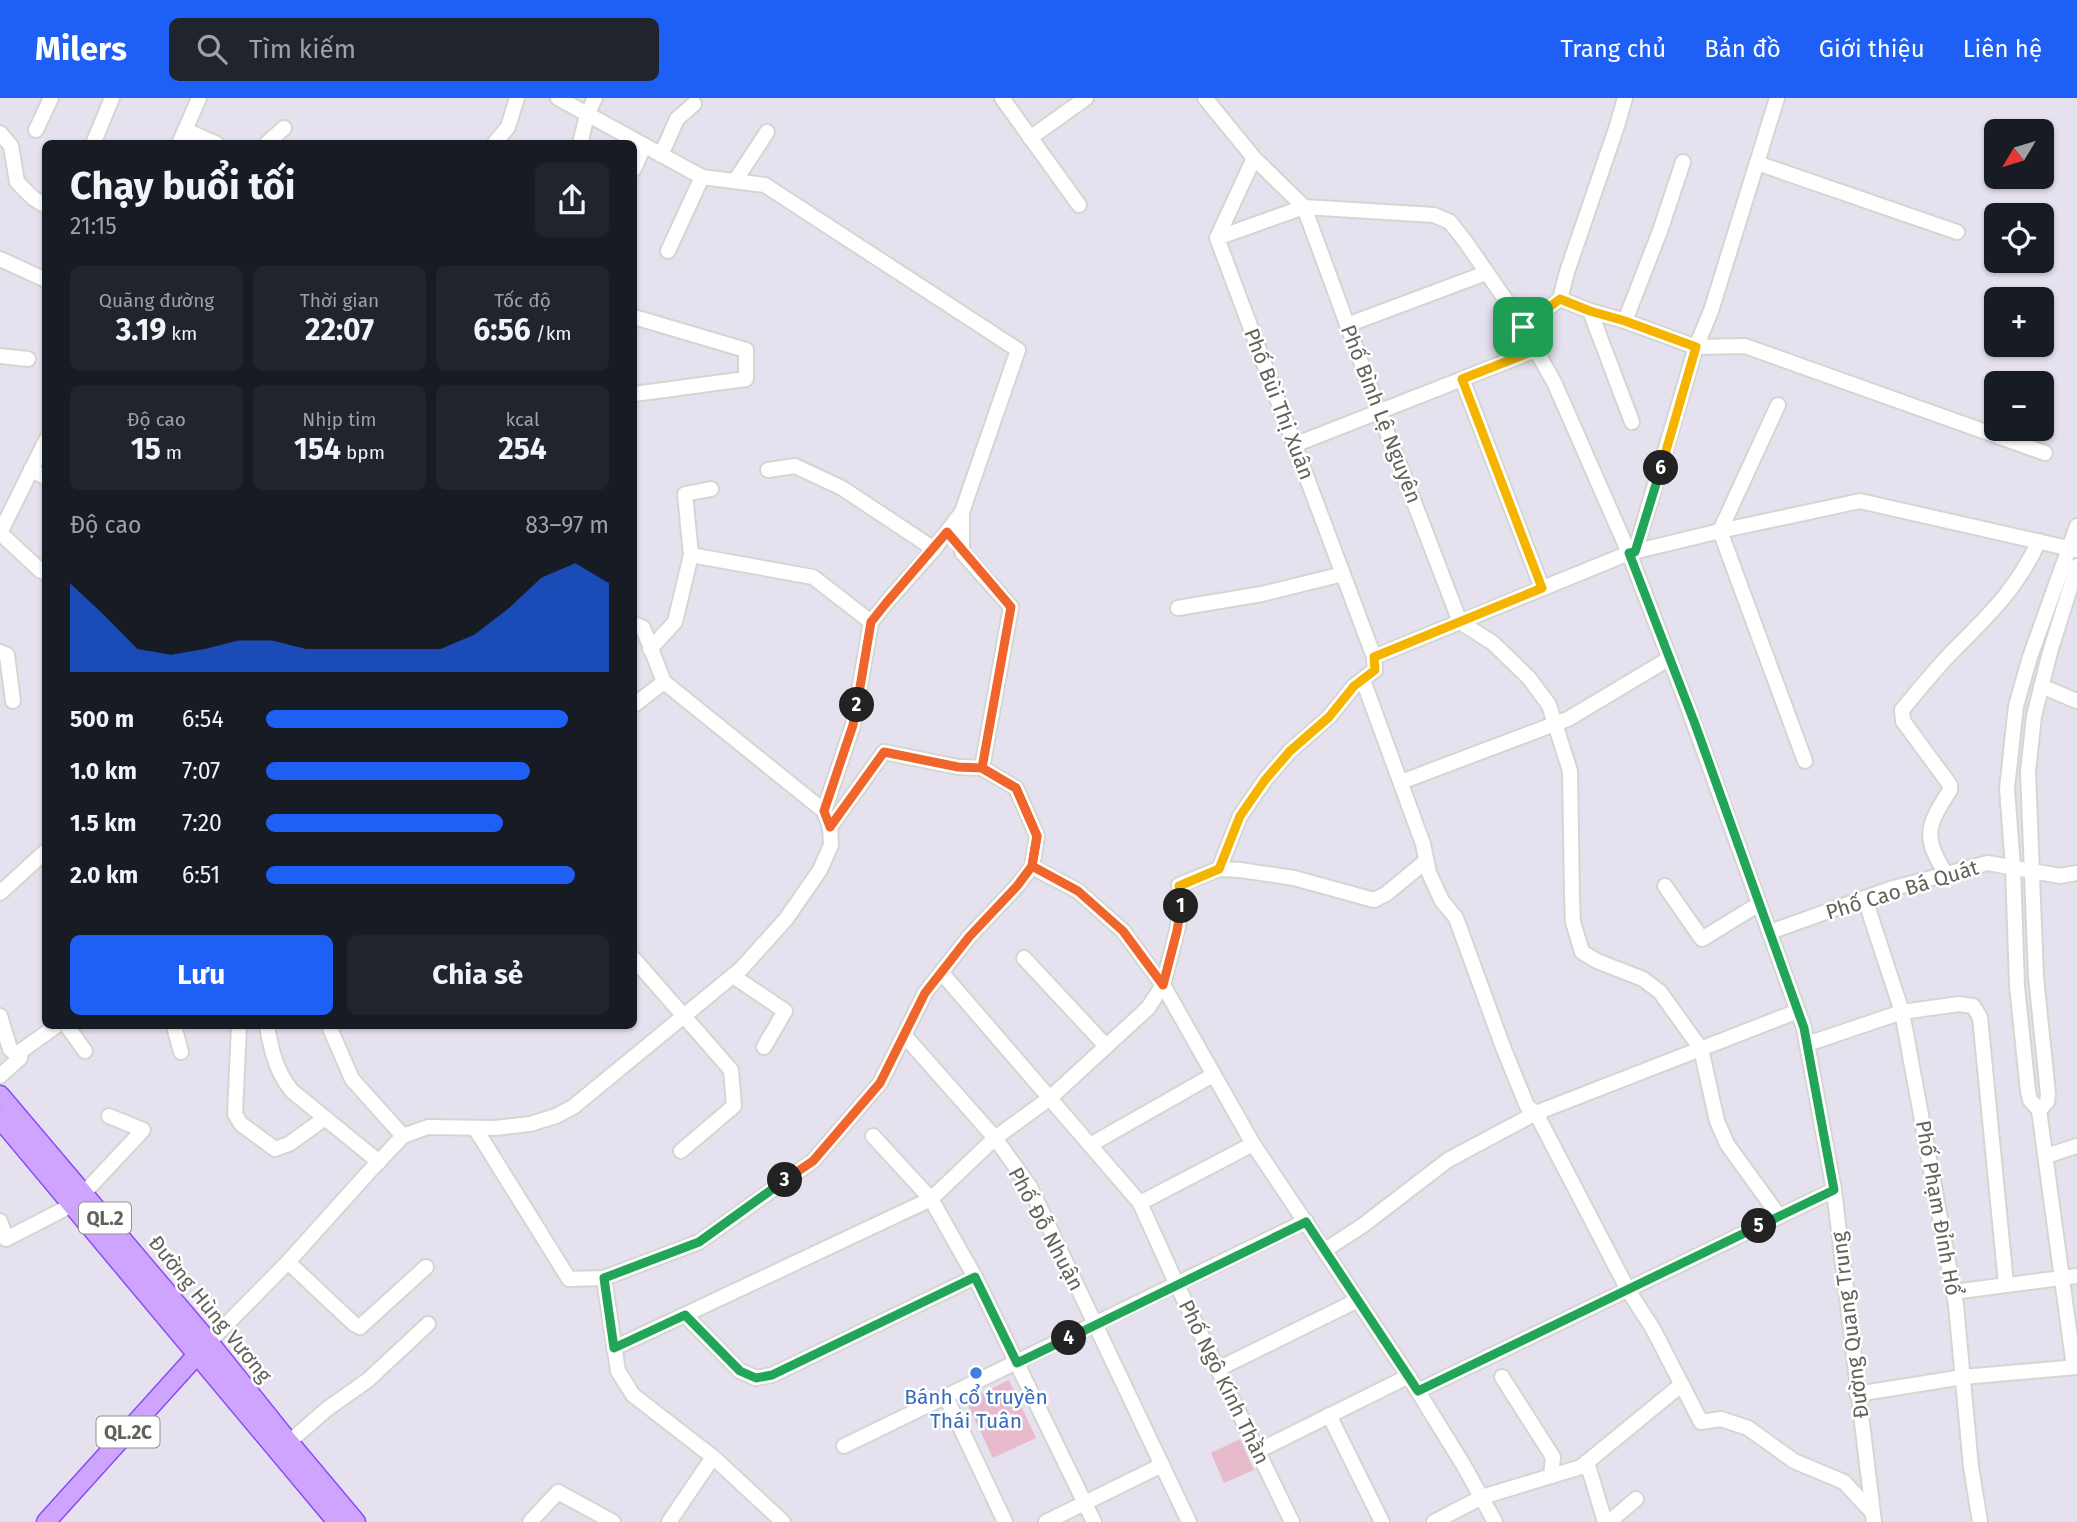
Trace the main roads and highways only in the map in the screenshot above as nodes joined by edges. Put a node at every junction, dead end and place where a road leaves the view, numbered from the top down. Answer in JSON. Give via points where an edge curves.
{"nodes":[{"id":1,"x":0,"y":1095,"type":"edge"},
{"id":2,"x":0,"y":1119,"type":"edge"},
{"id":3,"x":78,"y":1199,"type":"junction"},
{"id":4,"x":203,"y":1348,"type":"junction"},
{"id":5,"x":46,"y":1522,"type":"edge"},
{"id":6,"x":337,"y":1522,"type":"edge"},
{"id":7,"x":356,"y":1522,"type":"edge"}],
"edges":[{"from":1,"to":3,"type":"main road","name":"Đường Hùng Vương","number":"QL.2"},
{"from":2,"to":3,"type":"main road","name":"Đường Hùng Vương","number":"QL.2"},
{"from":3,"to":4,"type":"main road","name":"Đường Hùng Vương","number":"QL.2"},
{"from":4,"to":5,"type":"main road","number":"QL.2C"},
{"from":4,"to":6,"type":"main road","name":"Đường Hùng Vương","number":"QL.2"},
{"from":4,"to":7,"type":"main road","name":"Đường Hùng Vương","number":"QL.2"}]}
